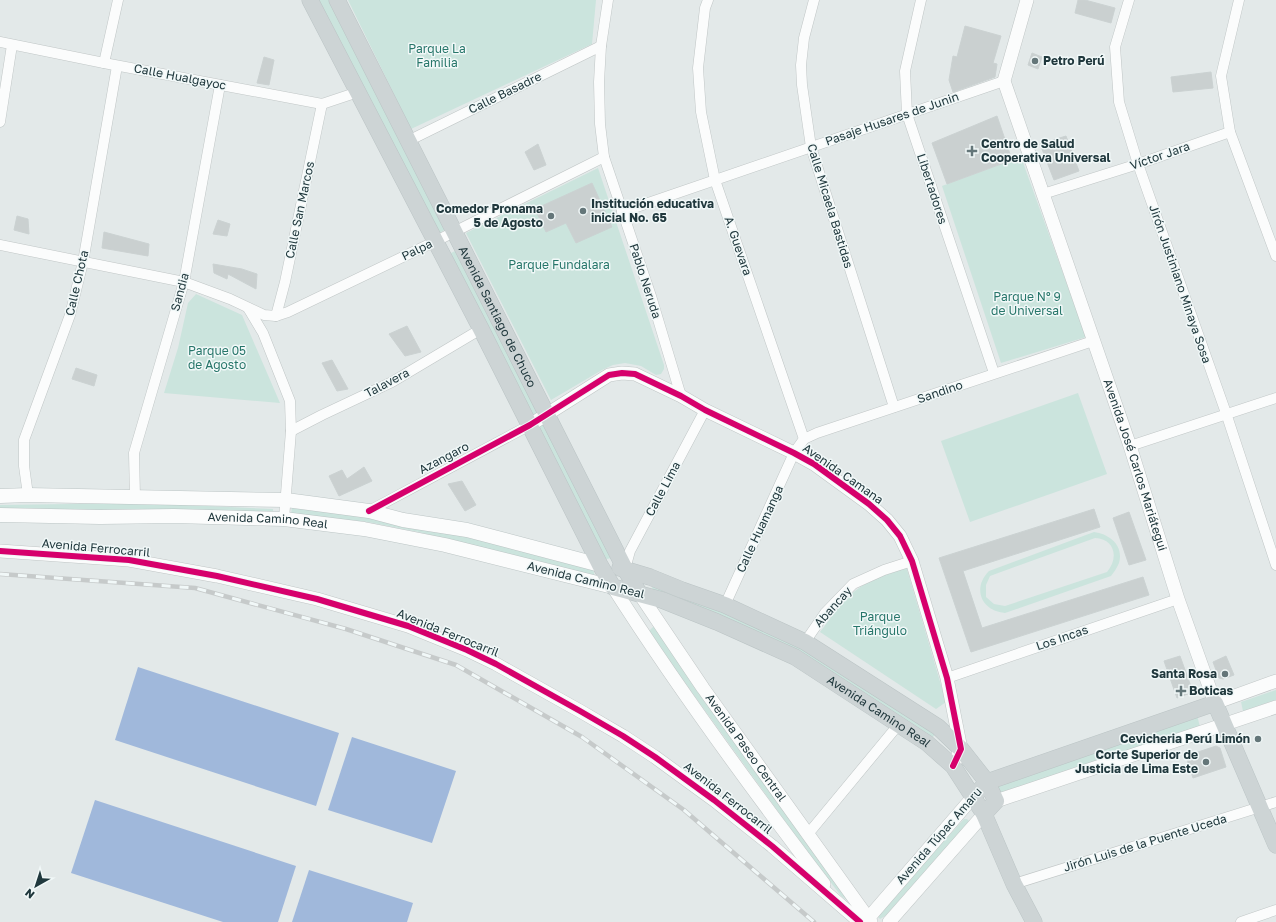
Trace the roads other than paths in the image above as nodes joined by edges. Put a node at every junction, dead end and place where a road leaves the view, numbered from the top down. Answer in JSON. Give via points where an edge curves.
{"nodes":[{"id":1,"x":118,"y":0,"type":"edge"},
{"id":2,"x":310,"y":0,"type":"edge"},
{"id":3,"x":337,"y":0,"type":"edge"},
{"id":4,"x":608,"y":0,"type":"edge"},
{"id":5,"x":708,"y":0,"type":"edge"},
{"id":6,"x":814,"y":0,"type":"edge"},
{"id":7,"x":921,"y":0,"type":"edge"},
{"id":8,"x":1027,"y":0,"type":"edge"},
{"id":9,"x":1129,"y":0,"type":"edge"},
{"id":10,"x":1239,"y":0,"type":"edge"},
{"id":11,"x":0,"y":42,"type":"edge"},
{"id":12,"x":12,"y":45,"type":"junction"},
{"id":13,"x":601,"y":46,"type":"junction"},
{"id":14,"x":104,"y":63,"type":"junction"},
{"id":15,"x":117,"y":66,"type":"junction"},
{"id":16,"x":1004,"y":81,"type":"junction"},
{"id":17,"x":220,"y":85,"type":"junction"},
{"id":18,"x":358,"y":92,"type":"junction"},
{"id":19,"x":322,"y":104,"type":"junction"},
{"id":20,"x":907,"y":114,"type":"junction"},
{"id":21,"x":0,"y":122,"type":"edge"},
{"id":22,"x":1230,"y":132,"type":"junction"},
{"id":23,"x":408,"y":141,"type":"junction"},
{"id":24,"x":811,"y":147,"type":"junction"},
{"id":25,"x":604,"y":157,"type":"junction"},
{"id":26,"x":1138,"y":164,"type":"junction"},
{"id":27,"x":715,"y":180,"type":"junction"},
{"id":28,"x":1043,"y":194,"type":"junction"},
{"id":29,"x":622,"y":212,"type":"junction"},
{"id":30,"x":454,"y":232,"type":"junction"},
{"id":31,"x":436,"y":241,"type":"junction"},
{"id":32,"x":0,"y":245,"type":"edge"},
{"id":33,"x":1275,"y":252,"type":"edge"},
{"id":34,"x":83,"y":262,"type":"junction"},
{"id":35,"x":184,"y":282,"type":"junction"},
{"id":36,"x":248,"y":308,"type":"junction"},
{"id":37,"x":276,"y":316,"type":"junction"},
{"id":38,"x":481,"y":329,"type":"junction"},
{"id":39,"x":1093,"y":342,"type":"junction"},
{"id":40,"x":994,"y":373,"type":"junction"},
{"id":41,"x":681,"y":396,"type":"junction"},
{"id":42,"x":1276,"y":398,"type":"edge"},
{"id":43,"x":894,"y":407,"type":"junction"},
{"id":44,"x":705,"y":410,"type":"junction"},
{"id":45,"x":1226,"y":413,"type":"junction"},
{"id":46,"x":547,"y":415,"type":"junction"},
{"id":47,"x":530,"y":425,"type":"junction"},
{"id":48,"x":291,"y":432,"type":"junction"},
{"id":49,"x":804,"y":439,"type":"junction"},
{"id":50,"x":1130,"y":446,"type":"junction"},
{"id":51,"x":794,"y":453,"type":"junction"},
{"id":52,"x":28,"y":495,"type":"junction"},
{"id":53,"x":0,"y":496,"type":"edge"},
{"id":54,"x":135,"y":497,"type":"junction"},
{"id":55,"x":286,"y":500,"type":"junction"},
{"id":56,"x":369,"y":512,"type":"junction"},
{"id":57,"x":0,"y":515,"type":"edge"},
{"id":58,"x":284,"y":519,"type":"junction"},
{"id":59,"x":0,"y":551,"type":"edge"},
{"id":60,"x":912,"y":561,"type":"junction"},
{"id":61,"x":600,"y":565,"type":"junction"},
{"id":62,"x":1276,"y":565,"type":"edge"},
{"id":63,"x":625,"y":569,"type":"junction"},
{"id":64,"x":613,"y":587,"type":"junction"},
{"id":65,"x":639,"y":593,"type":"junction"},
{"id":66,"x":1178,"y":599,"type":"junction"},
{"id":67,"x":725,"y":605,"type":"junction"},
{"id":68,"x":805,"y":642,"type":"junction"},
{"id":69,"x":947,"y":678,"type":"junction"},
{"id":70,"x":1276,"y":682,"type":"edge"},
{"id":71,"x":1215,"y":702,"type":"junction"},
{"id":72,"x":1276,"y":707,"type":"edge"},
{"id":73,"x":899,"y":724,"type":"junction"},
{"id":74,"x":1224,"y":724,"type":"junction"},
{"id":75,"x":961,"y":749,"type":"junction"},
{"id":76,"x":952,"y":766,"type":"junction"},
{"id":77,"x":987,"y":782,"type":"junction"},
{"id":78,"x":973,"y":797,"type":"junction"},
{"id":79,"x":996,"y":801,"type":"junction"},
{"id":80,"x":1276,"y":802,"type":"edge"},
{"id":81,"x":1260,"y":807,"type":"junction"},
{"id":82,"x":984,"y":814,"type":"junction"},
{"id":83,"x":808,"y":834,"type":"junction"},
{"id":84,"x":1276,"y":845,"type":"edge"},
{"id":85,"x":1014,"y":884,"type":"junction"},
{"id":86,"x":840,"y":906,"type":"junction"},
{"id":87,"x":1276,"y":910,"type":"edge"},
{"id":88,"x":866,"y":921,"type":"edge"},
{"id":89,"x":889,"y":922,"type":"edge"},
{"id":90,"x":1034,"y":922,"type":"edge"},
{"id":91,"x":1242,"y":922,"type":"edge"}],
"edges":[{"from":1,"to":14,"type":"street"},
{"from":2,"to":18,"type":"main road","name":"Avenida Santiago de Chuco"},
{"from":3,"to":23,"type":"main road","name":"Avenida Santiago de Chuco"},
{"from":4,"to":13,"type":"street","name":"Pablo Neruda"},
{"from":5,"to":27,"type":"street","name":"A. Guevara","via":[[698,68],[700,112]]},
{"from":6,"to":24,"type":"street","name":"Calle Micaela Bastidas","via":[[804,38],[801,65]]},
{"from":7,"to":20,"type":"street","name":"Libertadores","via":[[905,71]]},
{"from":8,"to":16,"type":"street"},
{"from":9,"to":26,"type":"street","name":"Jirón Justiniano Minaya Sosa","via":[[1115,47],[1119,102]]},
{"from":10,"to":22,"type":"street","via":[[1221,76]]},
{"from":11,"to":12,"type":"street","name":"Calle Hualgayoc"},
{"from":12,"to":14,"type":"street","name":"Calle Hualgayoc"},
{"from":12,"to":21,"type":"street"},
{"from":13,"to":23,"type":"street","name":"Calle Basadre"},
{"from":13,"to":25,"type":"street","name":"Pablo Neruda","via":[[599,82]]},
{"from":14,"to":15,"type":"street","name":"Calle Hualgayoc"},
{"from":15,"to":17,"type":"street","name":"Calle Hualgayoc"},
{"from":15,"to":34,"type":"street","name":"Calle Chota"},
{"from":16,"to":20,"type":"street","name":"Pasaje Husares de Junin"},
{"from":16,"to":28,"type":"street","name":"Avenida José Carlos Mariátegui"},
{"from":17,"to":19,"type":"street","name":"Calle Hualgayoc"},
{"from":17,"to":35,"type":"street","name":"Sandia"},
{"from":18,"to":19,"type":"street","name":"Calle Hualgayoc"},
{"from":18,"to":31,"type":"main road","name":"Avenida Santiago de Chuco"},
{"from":19,"to":37,"type":"street","name":"Calle San Marcos"},
{"from":20,"to":24,"type":"street","name":"Pasaje Husares de Junin"},
{"from":20,"to":40,"type":"street","name":"Libertadores"},
{"from":22,"to":26,"type":"street","name":"Víctor Jara"},
{"from":22,"to":33,"type":"street"},
{"from":23,"to":30,"type":"main road","name":"Avenida Santiago de Chuco"},
{"from":24,"to":27,"type":"street","name":"Pasaje Husares de Junin"},
{"from":24,"to":43,"type":"street","name":"Calle Micaela Bastidas"},
{"from":25,"to":29,"type":"street","name":"Pablo Neruda"},
{"from":25,"to":30,"type":"street","name":"Palpa"},
{"from":26,"to":28,"type":"street","name":"Víctor Jara"},
{"from":26,"to":45,"type":"street","name":"Jirón Justiniano Minaya Sosa"},
{"from":27,"to":29,"type":"street","name":"Pasaje Husares de Junin"},
{"from":27,"to":49,"type":"street","name":"A. Guevara"},
{"from":28,"to":39,"type":"street","name":"Avenida José Carlos Mariátegui"},
{"from":29,"to":41,"type":"street","name":"Pablo Neruda"},
{"from":30,"to":31,"type":"street","name":"Palpa"},
{"from":30,"to":46,"type":"main road","name":"Avenida Santiago de Chuco"},
{"from":31,"to":37,"type":"street","name":"Palpa"},
{"from":31,"to":38,"type":"main road","name":"Avenida Santiago de Chuco"},
{"from":32,"to":34,"type":"street"},
{"from":34,"to":35,"type":"street"},
{"from":34,"to":52,"type":"street","name":"Calle Chota","via":[[70,315],[24,440]]},
{"from":35,"to":36,"type":"street"},
{"from":35,"to":54,"type":"street","name":"Sandia","via":[[134,453]]},
{"from":36,"to":37,"type":"street","via":[[264,315]]},
{"from":36,"to":48,"type":"street","via":[[263,333],[290,401]]},
{"from":38,"to":47,"type":"main road","name":"Avenida Santiago de Chuco"},
{"from":38,"to":48,"type":"street","name":"Talavera","via":[[392,382]]},
{"from":39,"to":40,"type":"street","name":"Sandino"},
{"from":39,"to":50,"type":"street","name":"Avenida José Carlos Mariátegui"},
{"from":40,"to":43,"type":"street","name":"Sandino"},
{"from":41,"to":44,"type":"street","name":"Avenida Camana"},
{"from":41,"to":46,"type":"street","name":"Avenida Camana","via":[[635,374],[622,373],[609,375]]},
{"from":42,"to":45,"type":"street"},
{"from":43,"to":49,"type":"street","name":"Sandino"},
{"from":44,"to":51,"type":"street","name":"Avenida Camana"},
{"from":44,"to":63,"type":"street","name":"Calle Lima","via":[[630,551]]},
{"from":45,"to":50,"type":"street"},
{"from":45,"to":62,"type":"street","name":"Jirón Justiniano Minaya Sosa"},
{"from":46,"to":47,"type":"street","name":"Avenida Camana"},
{"from":46,"to":63,"type":"main road","name":"Avenida Santiago de Chuco"},
{"from":47,"to":56,"type":"street","name":"Azangaro"},
{"from":47,"to":61,"type":"main road","name":"Avenida Santiago de Chuco"},
{"from":48,"to":55,"type":"street"},
{"from":49,"to":51,"type":"street"},
{"from":50,"to":66,"type":"street","name":"Avenida José Carlos Mariátegui"},
{"from":51,"to":60,"type":"street","name":"Avenida Camana","via":[[814,464],[887,520],[900,536]]},
{"from":51,"to":67,"type":"street","name":"Calle Huamanga"},
{"from":52,"to":53,"type":"main road","name":"Avenida Camino Real"},
{"from":52,"to":54,"type":"main road","name":"Avenida Camino Real"},
{"from":54,"to":55,"type":"main road","name":"Avenida Camino Real"},
{"from":55,"to":56,"type":"main road","name":"Avenida Camino Real"},
{"from":55,"to":58,"type":"street"},
{"from":56,"to":61,"type":"main road","name":"Avenida Camino Real","via":[[467,530]]},
{"from":57,"to":58,"type":"main road","name":"Avenida Camino Real"},
{"from":58,"to":64,"type":"main road","name":"Avenida Camino Real","via":[[364,529],[445,545]]},
{"from":59,"to":86,"type":"street","name":"Avenida Ferrocarril","via":[[129,560],[217,576],[317,599],[400,624],[468,650],[580,711],[655,757],[749,828]]},
{"from":60,"to":68,"type":"street","name":"Abancay","via":[[853,584],[825,613]]},
{"from":60,"to":69,"type":"street","name":"Avenida Camana"},
{"from":61,"to":63,"type":"main road","name":"Avenida Camino Real"},
{"from":61,"to":64,"type":"main road","name":"Avenida Paseo Central"},
{"from":63,"to":65,"type":"main road","name":"Avenida Paseo Central"},
{"from":63,"to":67,"type":"main road","name":"Avenida Camino Real"},
{"from":64,"to":65,"type":"main road","name":"Avenida Camino Real"},
{"from":64,"to":86,"type":"street","name":"Avenida Paseo Central","via":[[683,693]]},
{"from":65,"to":73,"type":"main road","name":"Avenida Camino Real","via":[[717,622],[796,657]]},
{"from":65,"to":83,"type":"street","name":"Avenida Paseo Central","via":[[703,688]]},
{"from":66,"to":69,"type":"street","name":"Los Incas"},
{"from":66,"to":71,"type":"street","name":"Avenida José Carlos Mariátegui"},
{"from":67,"to":68,"type":"main road","name":"Avenida Camino Real"},
{"from":68,"to":75,"type":"main road","name":"Avenida Camino Real","via":[[925,718]]},
{"from":69,"to":75,"type":"street","name":"Avenida Camana"},
{"from":70,"to":71,"type":"street","name":"Avenida Túpac Amaru"},
{"from":71,"to":74,"type":"main road","name":"Avenida José Carlos Mariátegui"},
{"from":71,"to":77,"type":"main road","name":"Avenida Túpac Amaru"},
{"from":72,"to":74,"type":"street","name":"Avenida Túpac Amaru"},
{"from":73,"to":76,"type":"main road","name":"Avenida Camino Real","via":[[927,742]]},
{"from":73,"to":83,"type":"street"},
{"from":74,"to":79,"type":"street","name":"Avenida Túpac Amaru"},
{"from":74,"to":81,"type":"main road","name":"Avenida José Carlos Mariátegui"},
{"from":75,"to":76,"type":"street"},
{"from":75,"to":77,"type":"main road","name":"Avenida Camino Real"},
{"from":76,"to":78,"type":"main road","name":"Avenida Camino Real"},
{"from":77,"to":78,"type":"main road","name":"Avenida Túpac Amaru"},
{"from":77,"to":79,"type":"main road","name":"Avenida Camino Real"},
{"from":78,"to":82,"type":"main road","name":"Avenida Camino Real"},
{"from":78,"to":88,"type":"street","name":"Avenida Túpac Amaru"},
{"from":79,"to":82,"type":"main road","name":"Avenida Túpac Amaru"},
{"from":80,"to":81,"type":"street","name":"Jirón Luis de la Puente Uceda"},
{"from":81,"to":84,"type":"main road","name":"Avenida José Carlos Mariátegui"},
{"from":81,"to":85,"type":"street","name":"Jirón Luis de la Puente Uceda"},
{"from":82,"to":85,"type":"main road","name":"Avenida Camino Real"},
{"from":82,"to":89,"type":"street","name":"Avenida Túpac Amaru"},
{"from":83,"to":88,"type":"street","name":"Avenida Paseo Central"},
{"from":85,"to":90,"type":"main road","name":"Avenida Camino Real"},
{"from":86,"to":88,"type":"street","name":"Avenida Ferrocarril"},
{"from":87,"to":91,"type":"street"}]}
